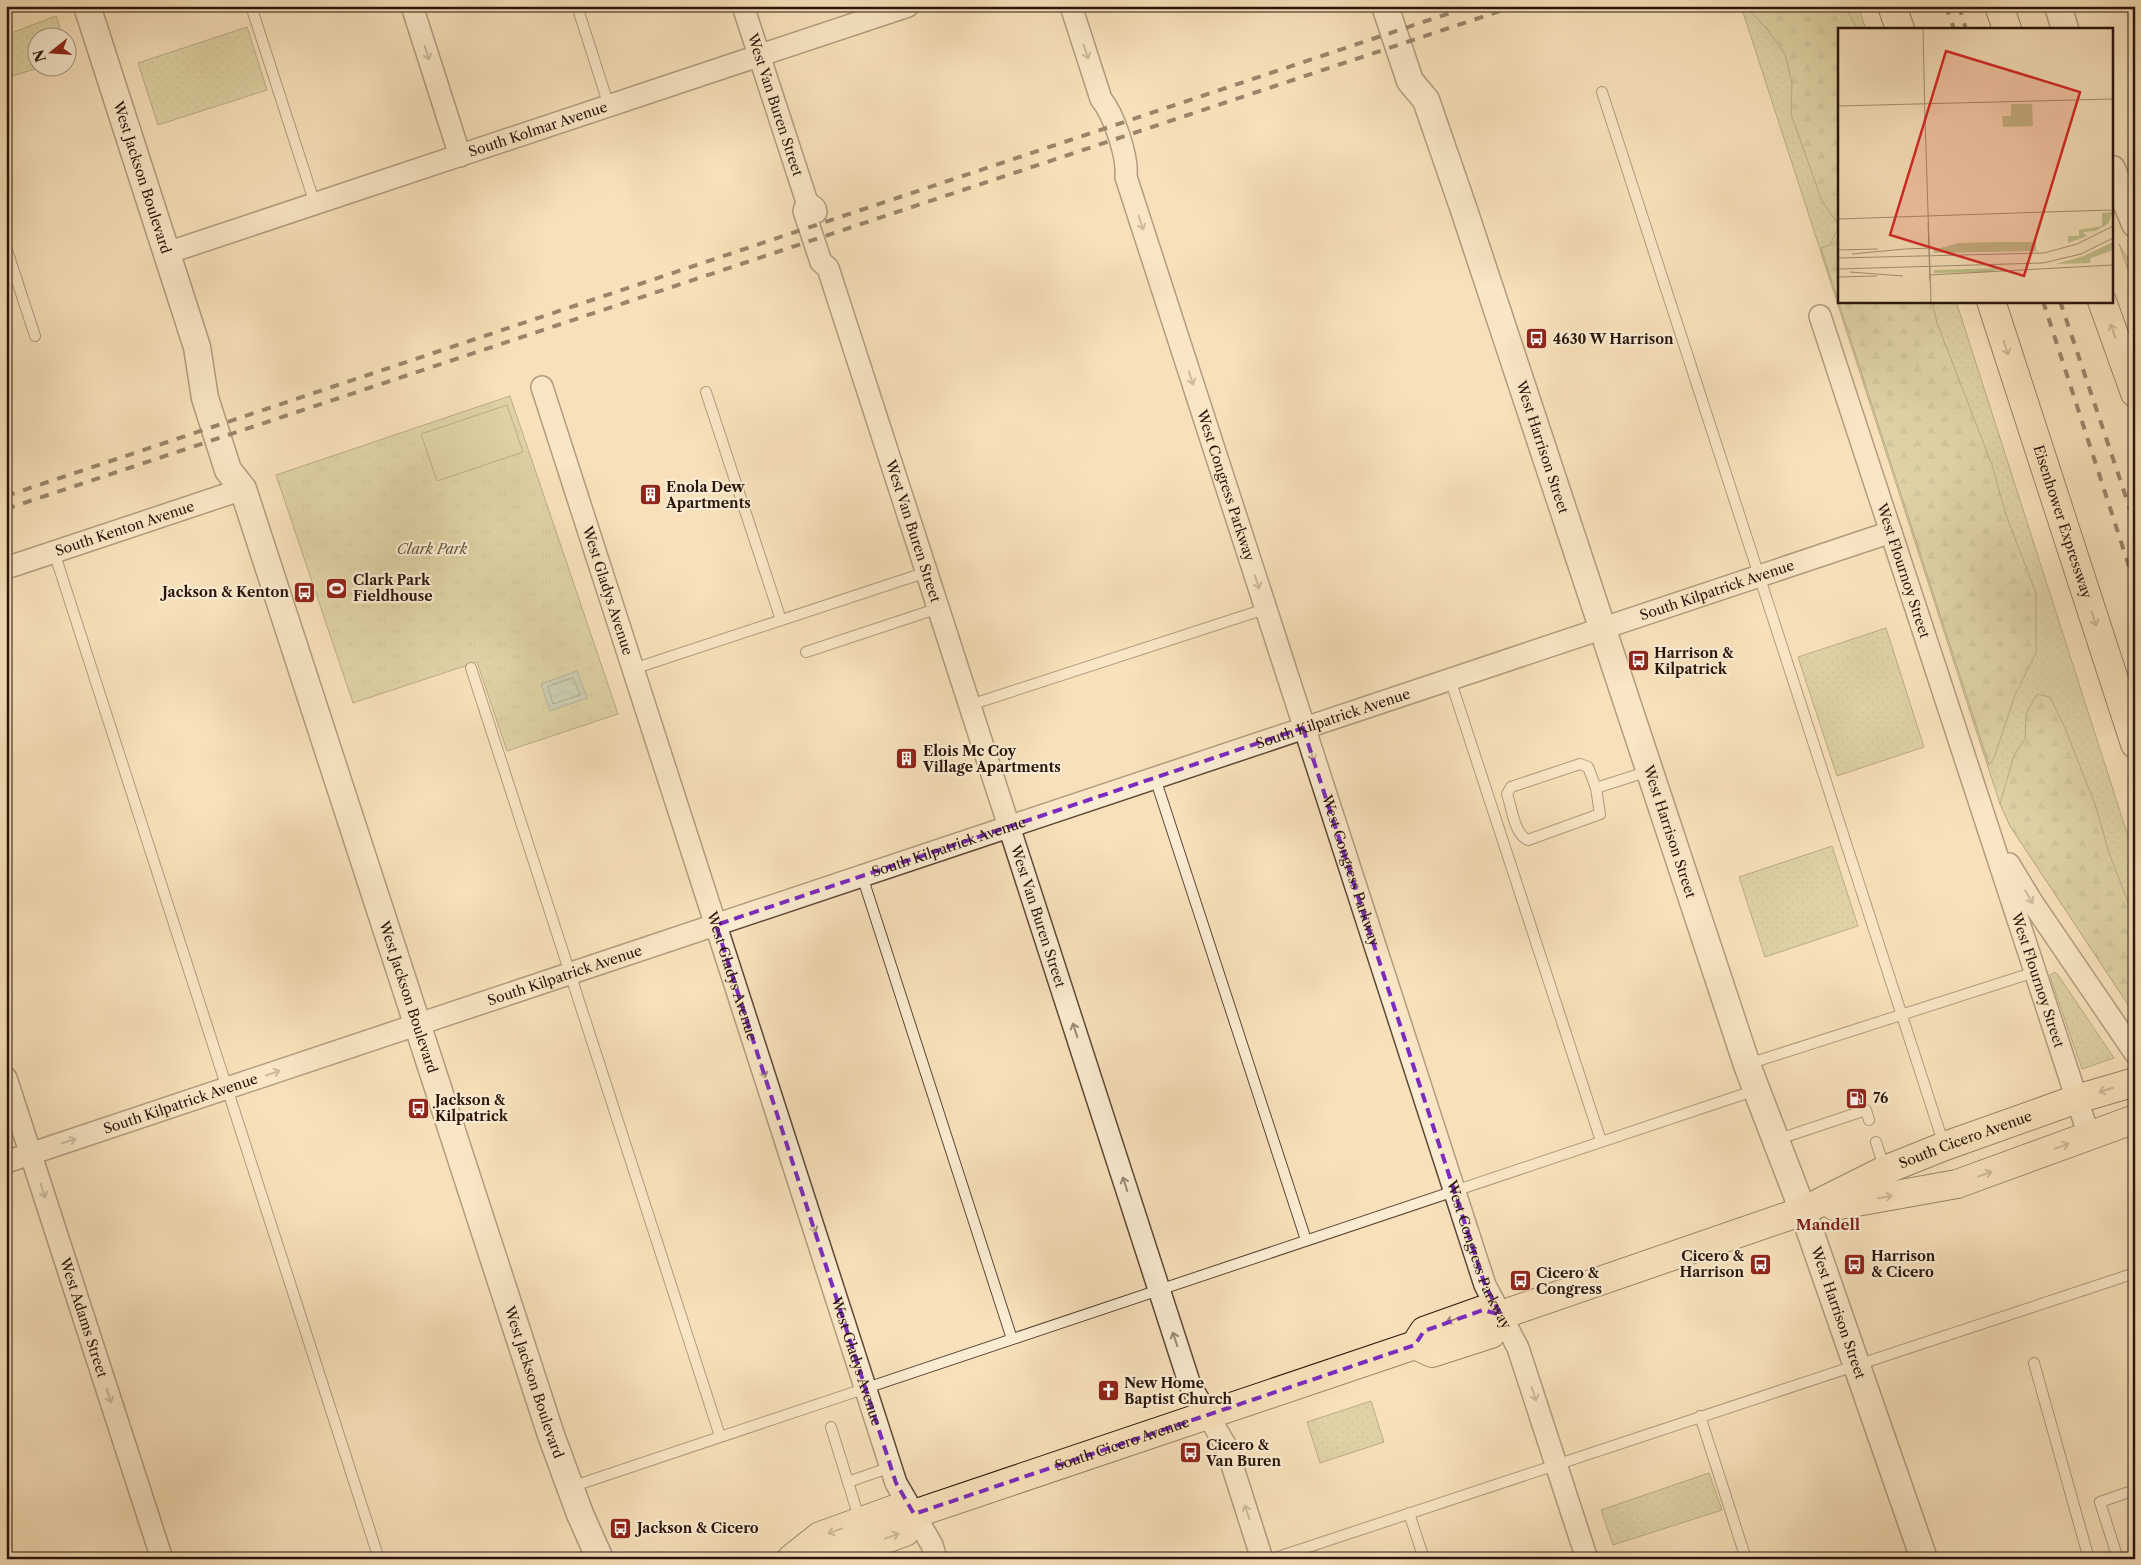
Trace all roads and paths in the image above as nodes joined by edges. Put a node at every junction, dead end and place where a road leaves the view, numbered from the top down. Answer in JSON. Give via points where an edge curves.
{"nodes":[{"id":1,"x":87,"y":6,"type":"edge"},
{"id":2,"x":251,"y":6,"type":"edge"},
{"id":3,"x":412,"y":6,"type":"edge"},
{"id":4,"x":577,"y":6,"type":"edge"},
{"id":5,"x":743,"y":6,"type":"edge"},
{"id":6,"x":907,"y":6,"type":"edge"},
{"id":7,"x":1071,"y":6,"type":"edge"},
{"id":8,"x":1385,"y":6,"type":"edge"},
{"id":9,"x":1404,"y":6,"type":"edge"},
{"id":10,"x":1892,"y":6,"type":"edge"},
{"id":11,"x":1999,"y":6,"type":"edge"},
{"id":12,"x":2058,"y":6,"type":"edge"},
{"id":13,"x":1900,"y":28,"type":"edge"},
{"id":14,"x":2006,"y":28,"type":"edge"},
{"id":15,"x":2065,"y":28,"type":"edge"},
{"id":16,"x":760,"y":56,"type":"junction"},
{"id":17,"x":1602,"y":92,"type":"dead end"},
{"id":18,"x":1426,"y":100,"type":"junction"},
{"id":19,"x":609,"y":106,"type":"junction"},
{"id":20,"x":460,"y":156,"type":"junction"},
{"id":21,"x":2114,"y":174,"type":"edge"},
{"id":22,"x":315,"y":204,"type":"junction"},
{"id":23,"x":2135,"y":224,"type":"edge"},
{"id":24,"x":6,"y":247,"type":"edge"},
{"id":25,"x":167,"y":253,"type":"junction"},
{"id":26,"x":1991,"y":302,"type":"edge"},
{"id":27,"x":2102,"y":302,"type":"edge"},
{"id":28,"x":1820,"y":316,"type":"dead end"},
{"id":29,"x":35,"y":336,"type":"dead end"},
{"id":30,"x":542,"y":387,"type":"dead end"},
{"id":31,"x":706,"y":392,"type":"dead end"},
{"id":32,"x":2135,"y":393,"type":"edge"},
{"id":33,"x":243,"y":489,"type":"junction"},
{"id":34,"x":1891,"y":532,"type":"junction"},
{"id":35,"x":54,"y":552,"type":"junction"},
{"id":36,"x":6,"y":568,"type":"edge"},
{"id":37,"x":927,"y":572,"type":"junction"},
{"id":38,"x":1760,"y":576,"type":"junction"},
{"id":39,"x":939,"y":608,"type":"junction"},
{"id":40,"x":1265,"y":609,"type":"junction"},
{"id":41,"x":781,"y":620,"type":"junction"},
{"id":42,"x":1601,"y":629,"type":"junction"},
{"id":43,"x":806,"y":652,"type":"dead end"},
{"id":44,"x":471,"y":668,"type":"dead end"},
{"id":45,"x":633,"y":669,"type":"junction"},
{"id":46,"x":1450,"y":679,"type":"junction"},
{"id":47,"x":970,"y":705,"type":"junction"},
{"id":48,"x":1303,"y":728,"type":"junction"},
{"id":49,"x":2135,"y":744,"type":"edge"},
{"id":50,"x":1649,"y":771,"type":"junction"},
{"id":51,"x":1155,"y":778,"type":"junction"},
{"id":52,"x":1596,"y":788,"type":"junction"},
{"id":53,"x":1987,"y":824,"type":"junction"},
{"id":54,"x":1010,"y":826,"type":"junction"},
{"id":55,"x":862,"y":876,"type":"junction"},
{"id":56,"x":716,"y":925,"type":"junction"},
{"id":57,"x":2035,"y":972,"type":"junction"},
{"id":58,"x":571,"y":973,"type":"junction"},
{"id":59,"x":1903,"y":1014,"type":"junction"},
{"id":60,"x":417,"y":1024,"type":"junction"},
{"id":61,"x":2135,"y":1054,"type":"edge"},
{"id":62,"x":1746,"y":1065,"type":"junction"},
{"id":63,"x":6,"y":1078,"type":"edge"},
{"id":64,"x":2135,"y":1082,"type":"edge"},
{"id":65,"x":226,"y":1088,"type":"junction"},
{"id":66,"x":1756,"y":1090,"type":"junction"},
{"id":67,"x":2077,"y":1099,"type":"junction"},
{"id":68,"x":2135,"y":1119,"type":"edge"},
{"id":69,"x":1869,"y":1120,"type":"dead end"},
{"id":70,"x":2089,"y":1136,"type":"junction"},
{"id":71,"x":1775,"y":1140,"type":"junction"},
{"id":72,"x":1601,"y":1141,"type":"junction"},
{"id":73,"x":1876,"y":1142,"type":"dead end"},
{"id":74,"x":1944,"y":1146,"type":"junction"},
{"id":75,"x":31,"y":1154,"type":"junction"},
{"id":76,"x":6,"y":1162,"type":"edge"},
{"id":77,"x":1885,"y":1170,"type":"junction"},
{"id":78,"x":1454,"y":1190,"type":"junction"},
{"id":79,"x":1803,"y":1211,"type":"junction"},
{"id":80,"x":1306,"y":1240,"type":"junction"},
{"id":81,"x":2135,"y":1273,"type":"edge"},
{"id":82,"x":1159,"y":1291,"type":"junction"},
{"id":83,"x":1501,"y":1315,"type":"junction"},
{"id":84,"x":1012,"y":1339,"type":"junction"},
{"id":85,"x":2034,"y":1363,"type":"dead end"},
{"id":86,"x":1857,"y":1364,"type":"junction"},
{"id":87,"x":865,"y":1388,"type":"junction"},
{"id":88,"x":1208,"y":1415,"type":"junction"},
{"id":89,"x":1700,"y":1416,"type":"junction"},
{"id":90,"x":831,"y":1427,"type":"dead end"},
{"id":91,"x":720,"y":1436,"type":"junction"},
{"id":92,"x":1556,"y":1464,"type":"junction"},
{"id":93,"x":891,"y":1467,"type":"junction"},
{"id":94,"x":848,"y":1482,"type":"junction"},
{"id":95,"x":570,"y":1487,"type":"junction"},
{"id":96,"x":2135,"y":1490,"type":"edge"},
{"id":97,"x":1409,"y":1513,"type":"junction"},
{"id":98,"x":914,"y":1514,"type":"junction"},
{"id":99,"x":860,"y":1522,"type":"junction"},
{"id":100,"x":162,"y":1559,"type":"edge"},
{"id":101,"x":379,"y":1559,"type":"edge"},
{"id":102,"x":600,"y":1559,"type":"edge"},
{"id":103,"x":790,"y":1559,"type":"edge"},
{"id":104,"x":830,"y":1559,"type":"edge"},
{"id":105,"x":936,"y":1559,"type":"edge"},
{"id":106,"x":1262,"y":1559,"type":"edge"},
{"id":107,"x":1272,"y":1559,"type":"edge"},
{"id":108,"x":1424,"y":1559,"type":"edge"},
{"id":109,"x":1587,"y":1559,"type":"edge"},
{"id":110,"x":1746,"y":1559,"type":"edge"},
{"id":111,"x":1924,"y":1559,"type":"edge"},
{"id":112,"x":2089,"y":1559,"type":"edge"},
{"id":113,"x":2118,"y":1559,"type":"edge"}],
"edges":[{"from":1,"to":25,"type":"street","name":"West Jackson Boulevard"},
{"from":2,"to":22,"type":"lane"},
{"from":3,"to":20,"type":"street","one_way":true},
{"from":4,"to":19,"type":"lane"},
{"from":5,"to":16,"type":"street","name":"West Van Buren Street"},
{"from":6,"to":16,"type":"street","name":"South Kolmar Avenue"},
{"from":7,"to":40,"type":"street","name":"West Congress Parkway","one_way":true,"via":[[1101,99],[1108,108],[1127,165],[1126,177]]},
{"from":8,"to":18,"type":"street","name":"West Harrison Street","via":[[1410,81]]},
{"from":9,"to":18,"type":"street","name":"West Harrison Street","via":[[1427,75]]},
{"from":10,"to":13,"type":"main road"},
{"from":11,"to":14,"type":"main road"},
{"from":12,"to":15,"type":"street"},
{"from":16,"to":19,"type":"street","name":"South Kolmar Avenue"},
{"from":16,"to":37,"type":"street","name":"West Van Buren Street","via":[[807,202],[815,208],[828,248],[831,258],[828,268]]},
{"from":17,"to":38,"type":"lane"},
{"from":18,"to":42,"type":"street","name":"West Harrison Street"},
{"from":19,"to":20,"type":"street","name":"South Kolmar Avenue"},
{"from":20,"to":22,"type":"street","name":"South Kolmar Avenue"},
{"from":21,"to":23,"type":"street"},
{"from":22,"to":25,"type":"street","name":"South Kolmar Avenue"},
{"from":24,"to":29,"type":"lane"},
{"from":25,"to":33,"type":"street","name":"West Jackson Boulevard","via":[[197,348],[221,391],[238,442],[244,463]]},
{"from":26,"to":49,"type":"main road","name":"Eisenhower Expressway","one_way":true},
{"from":32,"to":27,"type":"main road","one_way":true},
{"from":28,"to":34,"type":"street","name":"West Flournoy Street"},
{"from":30,"to":45,"type":"street","name":"West Gladys Avenue"},
{"from":31,"to":41,"type":"lane"},
{"from":33,"to":35,"type":"street","name":"South Kenton Avenue"},
{"from":33,"to":60,"type":"street","name":"West Jackson Boulevard"},
{"from":34,"to":38,"type":"street","name":"South Kilpatrick Avenue"},
{"from":34,"to":53,"type":"street","name":"West Flournoy Street"},
{"from":35,"to":36,"type":"street","name":"South Kenton Avenue"},
{"from":35,"to":65,"type":"lane"},
{"from":37,"to":39,"type":"street","name":"West Van Buren Street"},
{"from":37,"to":41,"type":"lane"},
{"from":38,"to":42,"type":"street","name":"South Kilpatrick Avenue"},
{"from":38,"to":59,"type":"lane"},
{"from":39,"to":43,"type":"lane"},
{"from":39,"to":47,"type":"street","name":"West Van Buren Street"},
{"from":40,"to":47,"type":"lane"},
{"from":40,"to":48,"type":"street","name":"West Congress Parkway"},
{"from":41,"to":45,"type":"lane"},
{"from":42,"to":46,"type":"street","name":"South Kilpatrick Avenue"},
{"from":42,"to":50,"type":"street","name":"West Harrison Street"},
{"from":44,"to":58,"type":"lane"},
{"from":45,"to":56,"type":"street","name":"West Gladys Avenue"},
{"from":46,"to":48,"type":"street","name":"South Kilpatrick Avenue"},
{"from":46,"to":72,"type":"lane"},
{"from":47,"to":54,"type":"street","name":"West Van Buren Street"},
{"from":48,"to":51,"type":"street","name":"South Kilpatrick Avenue"},
{"from":48,"to":78,"type":"street","name":"West Congress Parkway","one_way":true},
{"from":50,"to":52,"type":"lane"},
{"from":50,"to":62,"type":"street","name":"West Harrison Street"},
{"from":51,"to":54,"type":"street","name":"South Kilpatrick Avenue"},
{"from":51,"to":80,"type":"lane"},
{"from":52,"to":52,"type":"lane","via":[[1588,767],[1580,764],[1511,787],[1508,794],[1519,832],[1528,840],[1597,816],[1601,809]]},
{"from":53,"to":57,"type":"street","name":"West Flournoy Street"},
{"from":53,"to":61,"type":"street","name":"West Flournoy Street","one_way":true,"via":[[2032,902]]},
{"from":54,"to":55,"type":"street","name":"South Kilpatrick Avenue"},
{"from":82,"to":54,"type":"street","name":"West Van Buren Street","one_way":true},
{"from":55,"to":56,"type":"street","name":"South Kilpatrick Avenue"},
{"from":55,"to":84,"type":"lane"},
{"from":56,"to":58,"type":"street","name":"South Kilpatrick Avenue"},
{"from":56,"to":87,"type":"street","name":"West Gladys Avenue","one_way":true},
{"from":57,"to":59,"type":"lane"},
{"from":57,"to":67,"type":"street","name":"West Flournoy Street"},
{"from":58,"to":60,"type":"street","name":"South Kilpatrick Avenue"},
{"from":58,"to":91,"type":"lane"},
{"from":59,"to":62,"type":"lane"},
{"from":59,"to":74,"type":"lane"},
{"from":65,"to":60,"type":"street","name":"South Kilpatrick Avenue","one_way":true},
{"from":60,"to":95,"type":"street","name":"West Jackson Boulevard"},
{"from":62,"to":66,"type":"street","name":"West Harrison Street"},
{"from":63,"to":75,"type":"street","name":"West Adams Street"},
{"from":64,"to":67,"type":"main road","name":"South Cicero Avenue","one_way":true},
{"from":75,"to":65,"type":"street","name":"South Kilpatrick Avenue","one_way":true},
{"from":65,"to":101,"type":"lane"},
{"from":66,"to":71,"type":"street","name":"West Harrison Street"},
{"from":66,"to":72,"type":"lane"},
{"from":67,"to":70,"type":"street","name":"West Flournoy Street"},
{"from":67,"to":74,"type":"main road","name":"South Cicero Avenue"},
{"from":68,"to":70,"type":"main road","name":"South Cicero Avenue"},
{"from":69,"to":71,"type":"lane","via":[[1866,1110]]},
{"from":79,"to":70,"type":"main road","name":"South Cicero Avenue","one_way":true,"via":[[1957,1184]]},
{"from":71,"to":79,"type":"street","name":"West Harrison Street"},
{"from":72,"to":78,"type":"lane"},
{"from":73,"to":77,"type":"lane"},
{"from":74,"to":77,"type":"main road","name":"South Cicero Avenue"},
{"from":75,"to":76,"type":"street","name":"South Kilpatrick Avenue"},
{"from":75,"to":100,"type":"street","name":"West Adams Street","one_way":true},
{"from":77,"to":79,"type":"main road","name":"South Cicero Avenue"},
{"from":78,"to":80,"type":"lane"},
{"from":78,"to":83,"type":"street","name":"West Congress Parkway","via":[[1485,1285]]},
{"from":79,"to":83,"type":"main road","name":"South Cicero Avenue"},
{"from":79,"to":86,"type":"street","name":"West Harrison Street"},
{"from":80,"to":82,"type":"lane"},
{"from":81,"to":86,"type":"lane"},
{"from":82,"to":84,"type":"lane"},
{"from":88,"to":82,"type":"street","name":"West Van Buren Street","one_way":true,"via":[[1190,1385]]},
{"from":83,"to":88,"type":"main road","name":"South Cicero Avenue","via":[[1483,1310],[1424,1331],[1415,1345]]},
{"from":83,"to":92,"type":"street","name":"West Congress Parkway","one_way":true,"via":[[1518,1348]]},
{"from":84,"to":87,"type":"lane"},
{"from":85,"to":112,"type":"lane"},
{"from":86,"to":89,"type":"lane"},
{"from":86,"to":111,"type":"street","name":"West Harrison Street"},
{"from":87,"to":91,"type":"lane"},
{"from":87,"to":93,"type":"street","name":"West Gladys Avenue"},
{"from":88,"to":98,"type":"main road","name":"South Cicero Avenue"},
{"from":106,"to":88,"type":"street","name":"West Van Buren Street","one_way":true,"via":[[1226,1446]]},
{"from":89,"to":92,"type":"lane"},
{"from":89,"to":110,"type":"lane"},
{"from":90,"to":94,"type":"lane"},
{"from":91,"to":95,"type":"lane"},
{"from":92,"to":97,"type":"lane"},
{"from":92,"to":109,"type":"street","name":"West Congress Parkway"},
{"from":93,"to":94,"type":"lane"},
{"from":93,"to":98,"type":"street","name":"West Gladys Avenue","via":[[896,1483]]},
{"from":94,"to":99,"type":"lane"},
{"from":95,"to":102,"type":"street","name":"West Jackson Boulevard"},
{"from":96,"to":113,"type":"lane","via":[[2100,1502]]},
{"from":97,"to":107,"type":"lane"},
{"from":97,"to":108,"type":"lane"},
{"from":98,"to":99,"type":"main road","name":"South Cicero Avenue","via":[[895,1509]]},
{"from":104,"to":98,"type":"main road","one_way":true,"via":[[905,1532]]},
{"from":98,"to":105,"type":"street","name":"West Gladys Avenue","via":[[932,1545]]},
{"from":99,"to":103,"type":"main road","name":"South Cicero Avenue","one_way":true,"via":[[820,1536]]}]}
